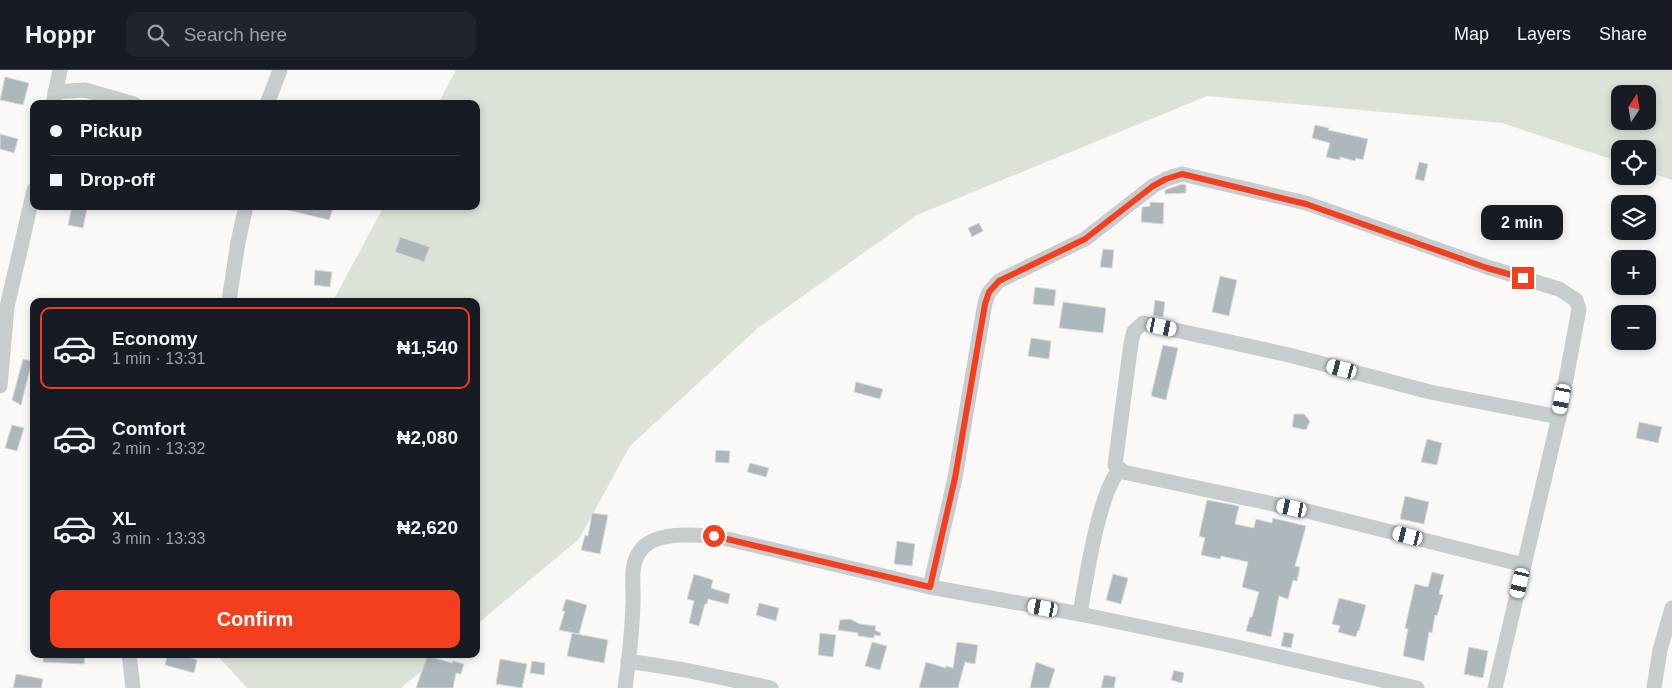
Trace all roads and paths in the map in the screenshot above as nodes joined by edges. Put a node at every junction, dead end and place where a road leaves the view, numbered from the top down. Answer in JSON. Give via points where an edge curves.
{"nodes":[{"id":1,"x":60,"y":70,"type":"edge"},
{"id":2,"x":280,"y":70,"type":"edge"},
{"id":3,"x":54,"y":98,"type":"edge"},
{"id":4,"x":120,"y":100,"type":"edge"},
{"id":5,"x":269,"y":100,"type":"edge"},
{"id":6,"x":30,"y":207,"type":"edge"},
{"id":7,"x":245,"y":210,"type":"edge"},
{"id":8,"x":229,"y":298,"type":"edge"},
{"id":9,"x":4,"y":312,"type":"edge"},
{"id":10,"x":2,"y":339,"type":"edge"},
{"id":11,"x":0,"y":386,"type":"edge"},
{"id":12,"x":1559,"y":417,"type":"junction"},
{"id":13,"x":1120,"y":470,"type":"junction"},
{"id":14,"x":1524,"y":565,"type":"junction"},
{"id":15,"x":930,"y":587,"type":"junction"},
{"id":16,"x":1672,"y":608,"type":"edge"},
{"id":17,"x":1080,"y":614,"type":"junction"},
{"id":18,"x":129,"y":658,"type":"edge"},
{"id":19,"x":628,"y":661,"type":"junction"},
{"id":20,"x":133,"y":688,"type":"edge"},
{"id":21,"x":625,"y":688,"type":"edge"},
{"id":22,"x":771,"y":688,"type":"edge"},
{"id":23,"x":1417,"y":688,"type":"edge"},
{"id":24,"x":1495,"y":688,"type":"edge"},
{"id":25,"x":1654,"y":688,"type":"edge"}],
"edges":[{"from":1,"to":3,"type":"street"},
{"from":2,"to":5,"type":"street"},
{"from":3,"to":4,"type":"street","via":[[84,90]]},
{"from":6,"to":9,"type":"street"},
{"from":7,"to":8,"type":"street"},
{"from":9,"to":10,"type":"street"},
{"from":10,"to":11,"type":"street"},
{"from":12,"to":13,"type":"street","via":[[1430,392],[1289,355],[1143,323],[1134,331],[1132,343],[1115,465]]},
{"from":12,"to":14,"type":"street"},
{"from":12,"to":15,"type":"street","via":[[1579,309],[1576,300],[1559,289],[1487,268],[1306,204],[1182,174],[1153,186],[1085,239],[999,281],[989,292],[955,478]]},
{"from":13,"to":14,"type":"street","via":[[1311,512]]},
{"from":13,"to":17,"type":"street","via":[[1113,477],[1098,526]]},
{"from":14,"to":24,"type":"street"},
{"from":15,"to":17,"type":"street"},
{"from":15,"to":19,"type":"street","via":[[714,536],[659,539],[640,551],[633,567]]},
{"from":16,"to":25,"type":"street"},
{"from":17,"to":23,"type":"street"},
{"from":18,"to":20,"type":"street"},
{"from":19,"to":21,"type":"street"},
{"from":19,"to":22,"type":"street"}]}
